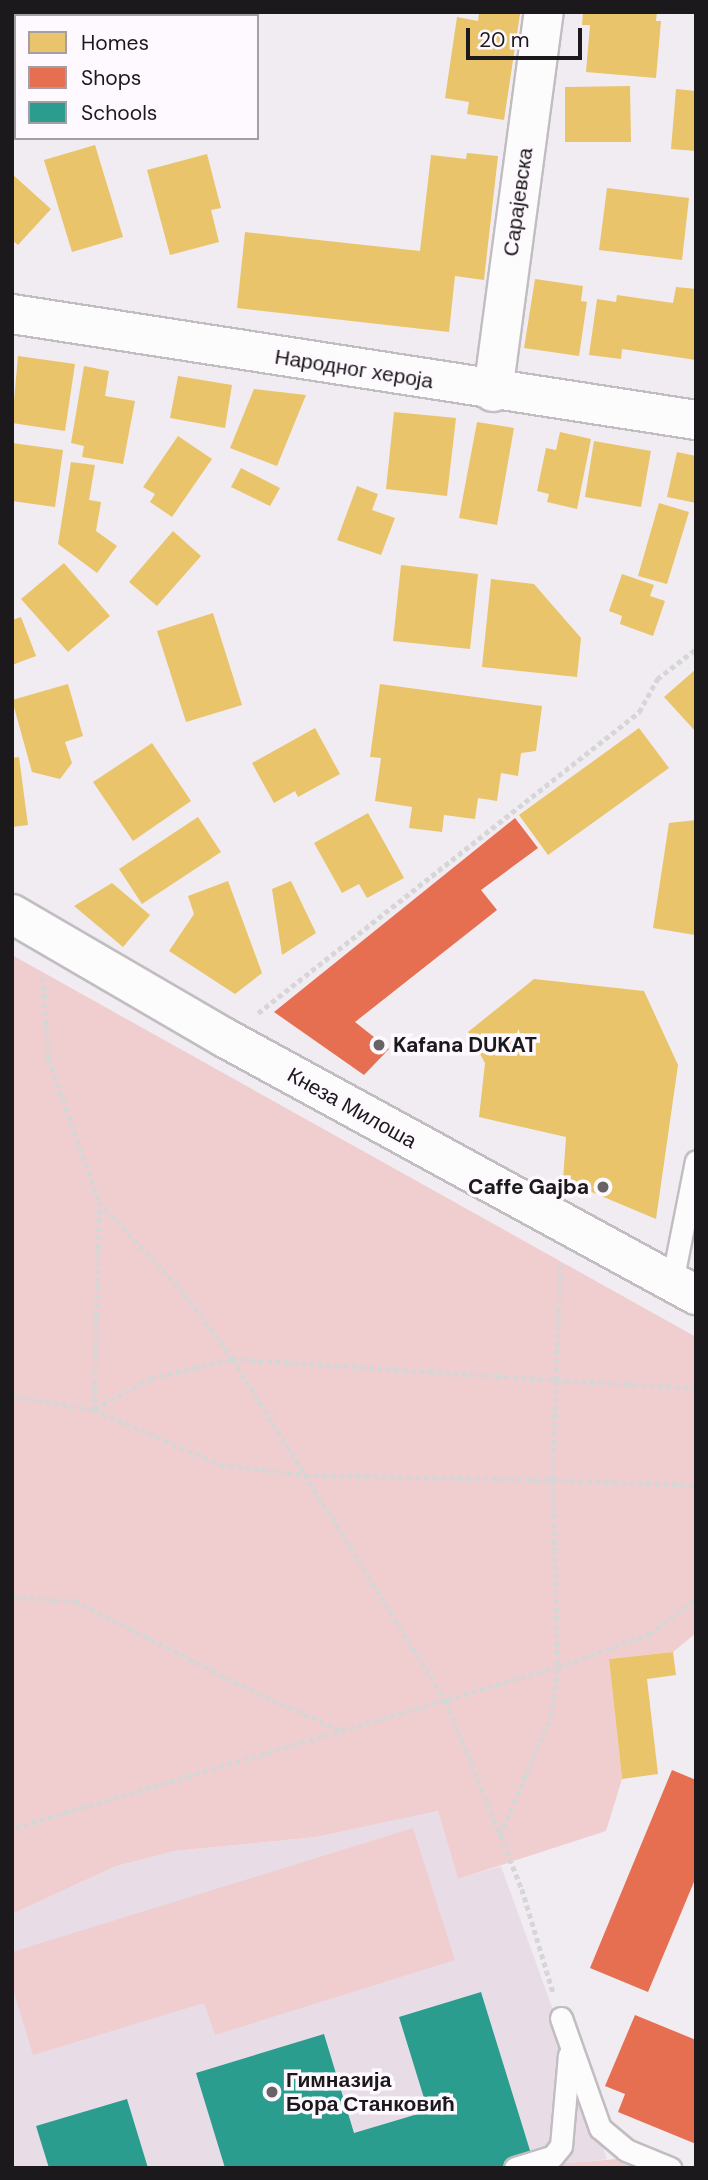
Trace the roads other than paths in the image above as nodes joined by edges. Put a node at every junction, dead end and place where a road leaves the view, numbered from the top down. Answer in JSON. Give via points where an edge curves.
{"nodes":[{"id":1,"x":544,"y":12,"type":"edge"},
{"id":2,"x":12,"y":314,"type":"edge"},
{"id":3,"x":493,"y":392,"type":"junction"},
{"id":4,"x":696,"y":420,"type":"edge"},
{"id":5,"x":12,"y":914,"type":"edge"},
{"id":6,"x":696,"y":1161,"type":"edge"},
{"id":7,"x":684,"y":1288,"type":"edge"},
{"id":8,"x":561,"y":2018,"type":"road end"},
{"id":9,"x":570,"y":2043,"type":"junction"},
{"id":10,"x":515,"y":2168,"type":"edge"},
{"id":11,"x":670,"y":2168,"type":"edge"}],
"edges":[{"from":1,"to":3,"type":"street","name":"Сарајевска"},
{"from":2,"to":3,"type":"street","name":"Народног хероја"},
{"from":3,"to":4,"type":"street","name":"Народног хероја"},
{"from":5,"to":7,"type":"street","name":"Кнеза Милоша","via":[[225,1038]]},
{"from":6,"to":7,"type":"lane"},
{"from":8,"to":9,"type":"lane"},
{"from":9,"to":10,"type":"lane","via":[[568,2109],[561,2146],[552,2157]]},
{"from":9,"to":11,"type":"lane","via":[[605,2134],[626,2150]]}]}
